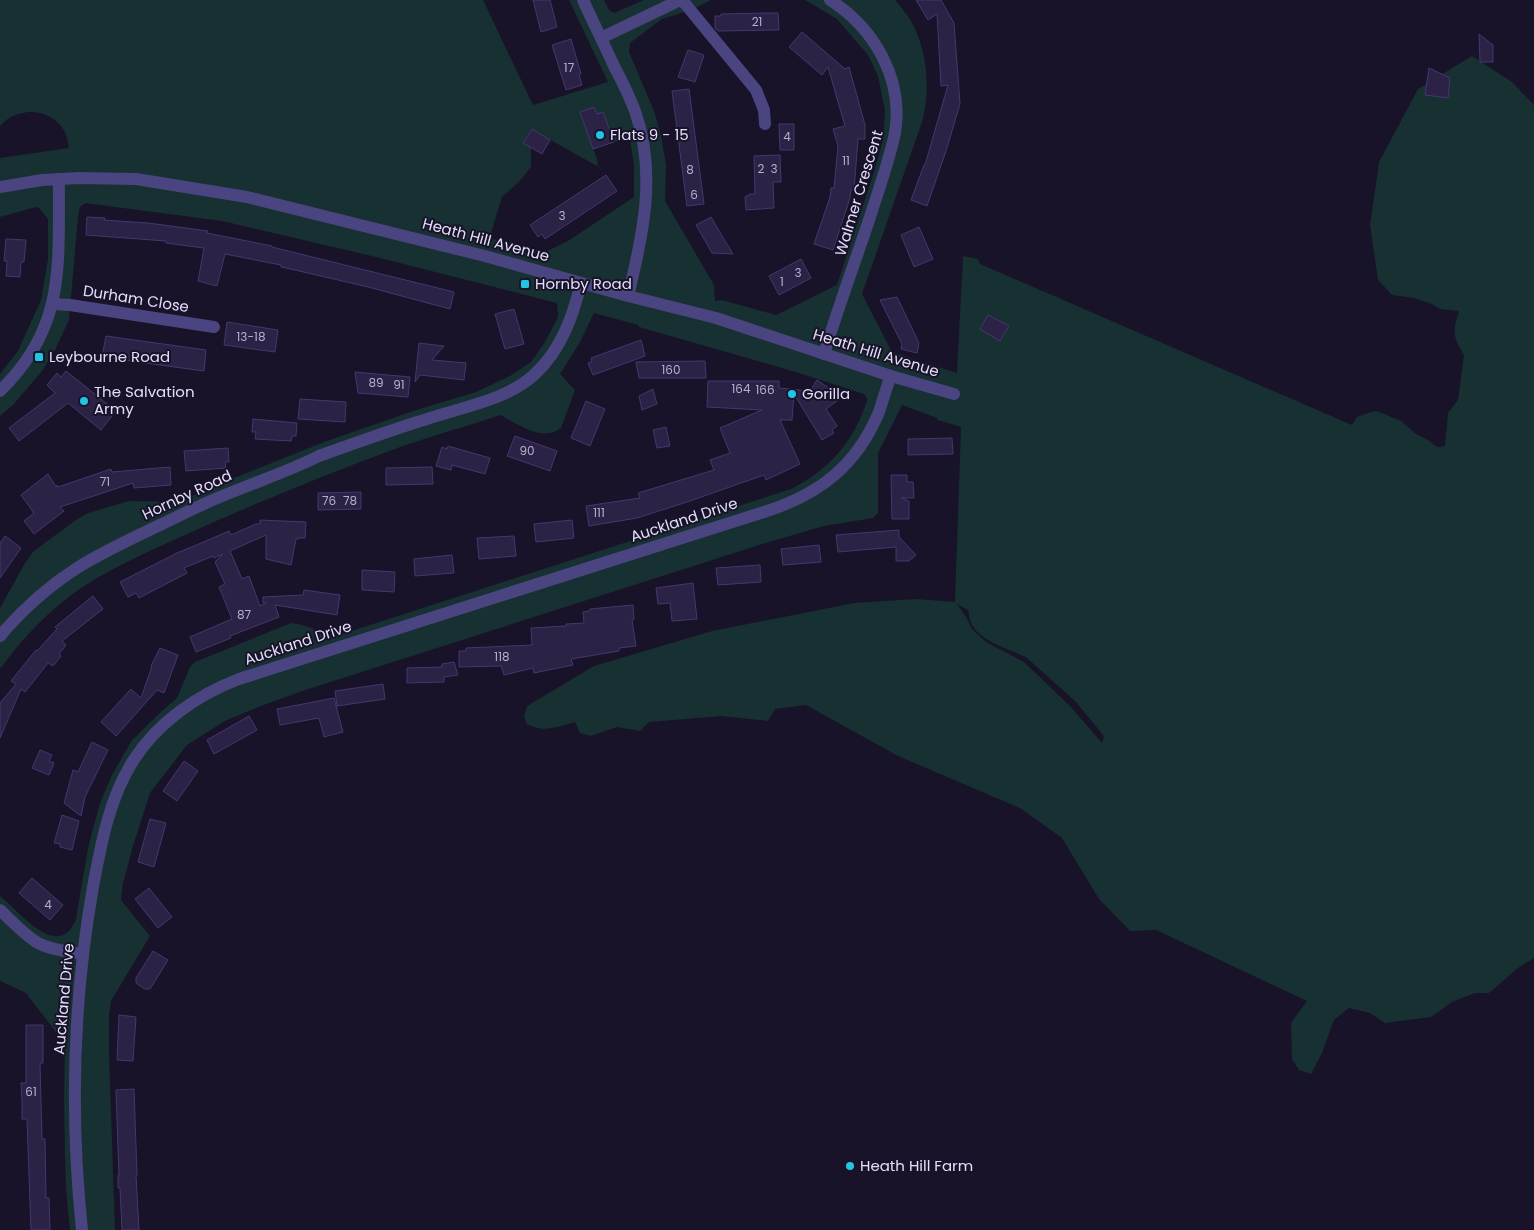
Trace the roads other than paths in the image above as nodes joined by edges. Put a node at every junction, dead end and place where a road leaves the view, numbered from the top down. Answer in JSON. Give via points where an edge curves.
{"nodes":[{"id":1,"x":583,"y":0,"type":"edge"},
{"id":2,"x":681,"y":0,"type":"edge"},
{"id":3,"x":830,"y":0,"type":"edge"},
{"id":4,"x":601,"y":38,"type":"junction"},
{"id":5,"x":765,"y":124,"type":"dead end"},
{"id":6,"x":59,"y":179,"type":"junction"},
{"id":7,"x":0,"y":187,"type":"edge"},
{"id":8,"x":581,"y":283,"type":"junction"},
{"id":9,"x":628,"y":296,"type":"junction"},
{"id":10,"x":52,"y":304,"type":"junction"},
{"id":11,"x":214,"y":327,"type":"dead end"},
{"id":12,"x":824,"y":354,"type":"junction"},
{"id":13,"x":891,"y":376,"type":"junction"},
{"id":14,"x":0,"y":390,"type":"edge"},
{"id":15,"x":954,"y":394,"type":"dead end"},
{"id":16,"x":0,"y":636,"type":"edge"},
{"id":17,"x":0,"y":910,"type":"edge"},
{"id":18,"x":83,"y":954,"type":"junction"},
{"id":19,"x":82,"y":1230,"type":"edge"}],
"edges":[{"from":1,"to":4,"type":"street"},
{"from":2,"to":4,"type":"street"},
{"from":2,"to":5,"type":"street","via":[[756,90],[764,110]]},
{"from":3,"to":12,"type":"street","name":"Walmer Crescent","via":[[852,15],[880,52],[892,82],[896,115],[883,177]]},
{"from":4,"to":9,"type":"street","via":[[630,97],[646,158],[644,223]]},
{"from":6,"to":7,"type":"street","name":"Heath Hill Avenue"},
{"from":6,"to":8,"type":"street","name":"Heath Hill Avenue","via":[[136,179],[247,197]]},
{"from":6,"to":10,"type":"street","via":[[58,267]]},
{"from":8,"to":9,"type":"street","name":"Heath Hill Avenue"},
{"from":8,"to":16,"type":"street","name":"Hornby Road","via":[[561,339],[543,366],[520,386],[337,449],[190,510],[79,567],[30,605]]},
{"from":9,"to":12,"type":"street","name":"Heath Hill Avenue","via":[[716,318]]},
{"from":10,"to":11,"type":"street","name":"Durham Close"},
{"from":10,"to":14,"type":"street","via":[[32,352]]},
{"from":12,"to":13,"type":"street","name":"Heath Hill Avenue"},
{"from":13,"to":15,"type":"street","name":"Heath Hill Avenue"},
{"from":13,"to":18,"type":"street","name":"Auckland Drive","via":[[878,412],[856,453],[822,486],[796,501],[238,679],[184,708],[140,751],[119,789],[102,842]]},
{"from":17,"to":18,"type":"street","via":[[40,944]]},
{"from":18,"to":19,"type":"street","name":"Auckland Drive","via":[[75,1047],[77,1169]]}]}
